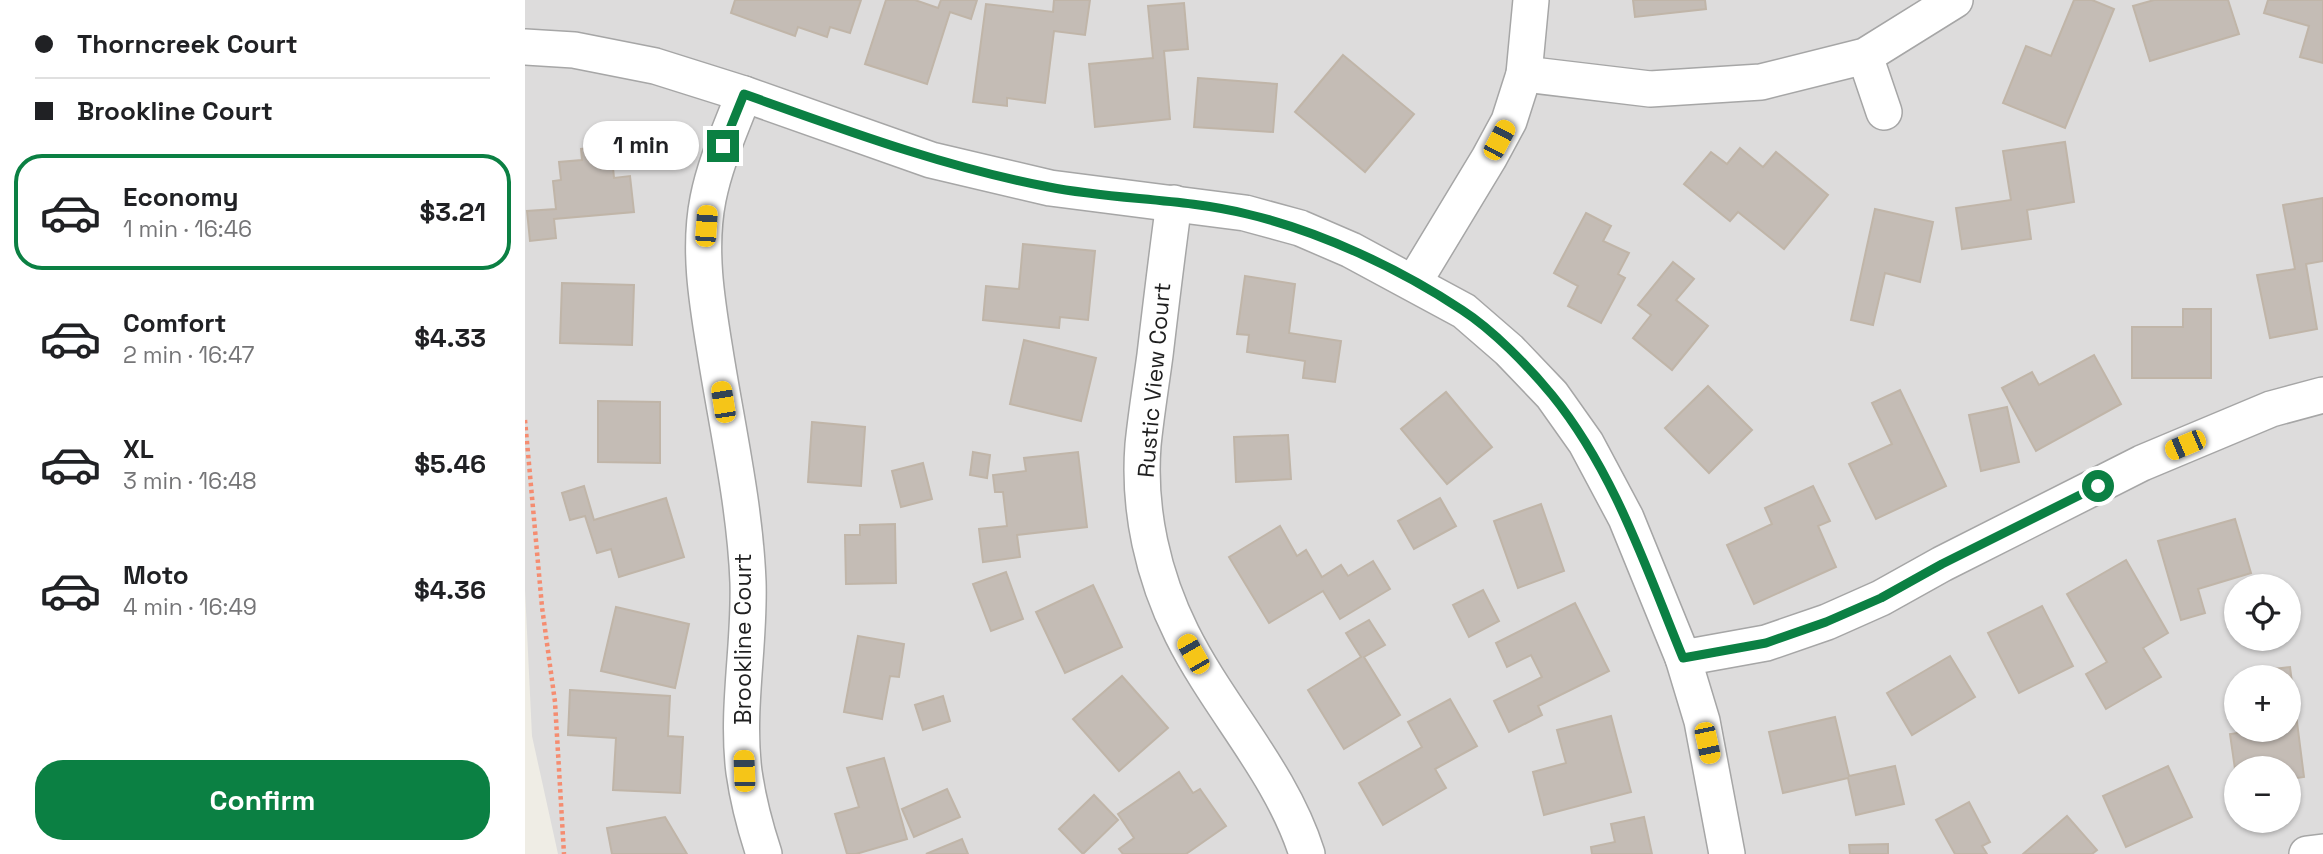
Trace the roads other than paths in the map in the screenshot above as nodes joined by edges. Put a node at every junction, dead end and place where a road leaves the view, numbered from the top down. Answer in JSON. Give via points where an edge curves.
{"nodes":[{"id":1,"x":1531,"y":0,"type":"edge"},
{"id":2,"x":1955,"y":0,"type":"edge"},
{"id":3,"x":525,"y":47,"type":"edge"},
{"id":4,"x":1865,"y":56,"type":"junction"},
{"id":5,"x":1524,"y":74,"type":"junction"},
{"id":6,"x":744,"y":94,"type":"junction"},
{"id":7,"x":1884,"y":112,"type":"dead end"},
{"id":8,"x":1174,"y":203,"type":"junction"},
{"id":9,"x":1414,"y":282,"type":"junction"},
{"id":10,"x":2323,"y":395,"type":"edge"},
{"id":11,"x":1683,"y":658,"type":"junction"},
{"id":12,"x":2323,"y":852,"type":"edge"},
{"id":13,"x":764,"y":854,"type":"edge"},
{"id":14,"x":1307,"y":854,"type":"edge"},
{"id":15,"x":1727,"y":854,"type":"edge"},
{"id":16,"x":2307,"y":854,"type":"edge"}],
"edges":[{"from":1,"to":5,"type":"street"},
{"from":2,"to":4,"type":"street"},
{"from":3,"to":6,"type":"street","via":[[574,50],[655,66]]},
{"from":4,"to":5,"type":"street","via":[[1761,82],[1650,89]]},
{"from":4,"to":7,"type":"street"},
{"from":5,"to":9,"type":"street","via":[[1509,121]]},
{"from":6,"to":8,"type":"street","via":[[931,160],[1050,188]]},
{"from":6,"to":13,"type":"street","name":"Brookline Court","via":[[708,200],[704,252],[707,303],[748,583],[744,771]]},
{"from":8,"to":9,"type":"street","via":[[1245,213],[1300,228]]},
{"from":8,"to":14,"type":"street","name":"Rustic View Court","via":[[1143,447],[1150,552],[1182,634],[1275,781]]},
{"from":9,"to":11,"type":"street","via":[[1464,311],[1552,395],[1586,443],[1626,518]]},
{"from":10,"to":11,"type":"street","via":[[2271,408],[2142,463],[1826,622],[1766,643]]},
{"from":11,"to":15,"type":"street","via":[[1702,721]]},
{"from":12,"to":16,"type":"street"}]}
